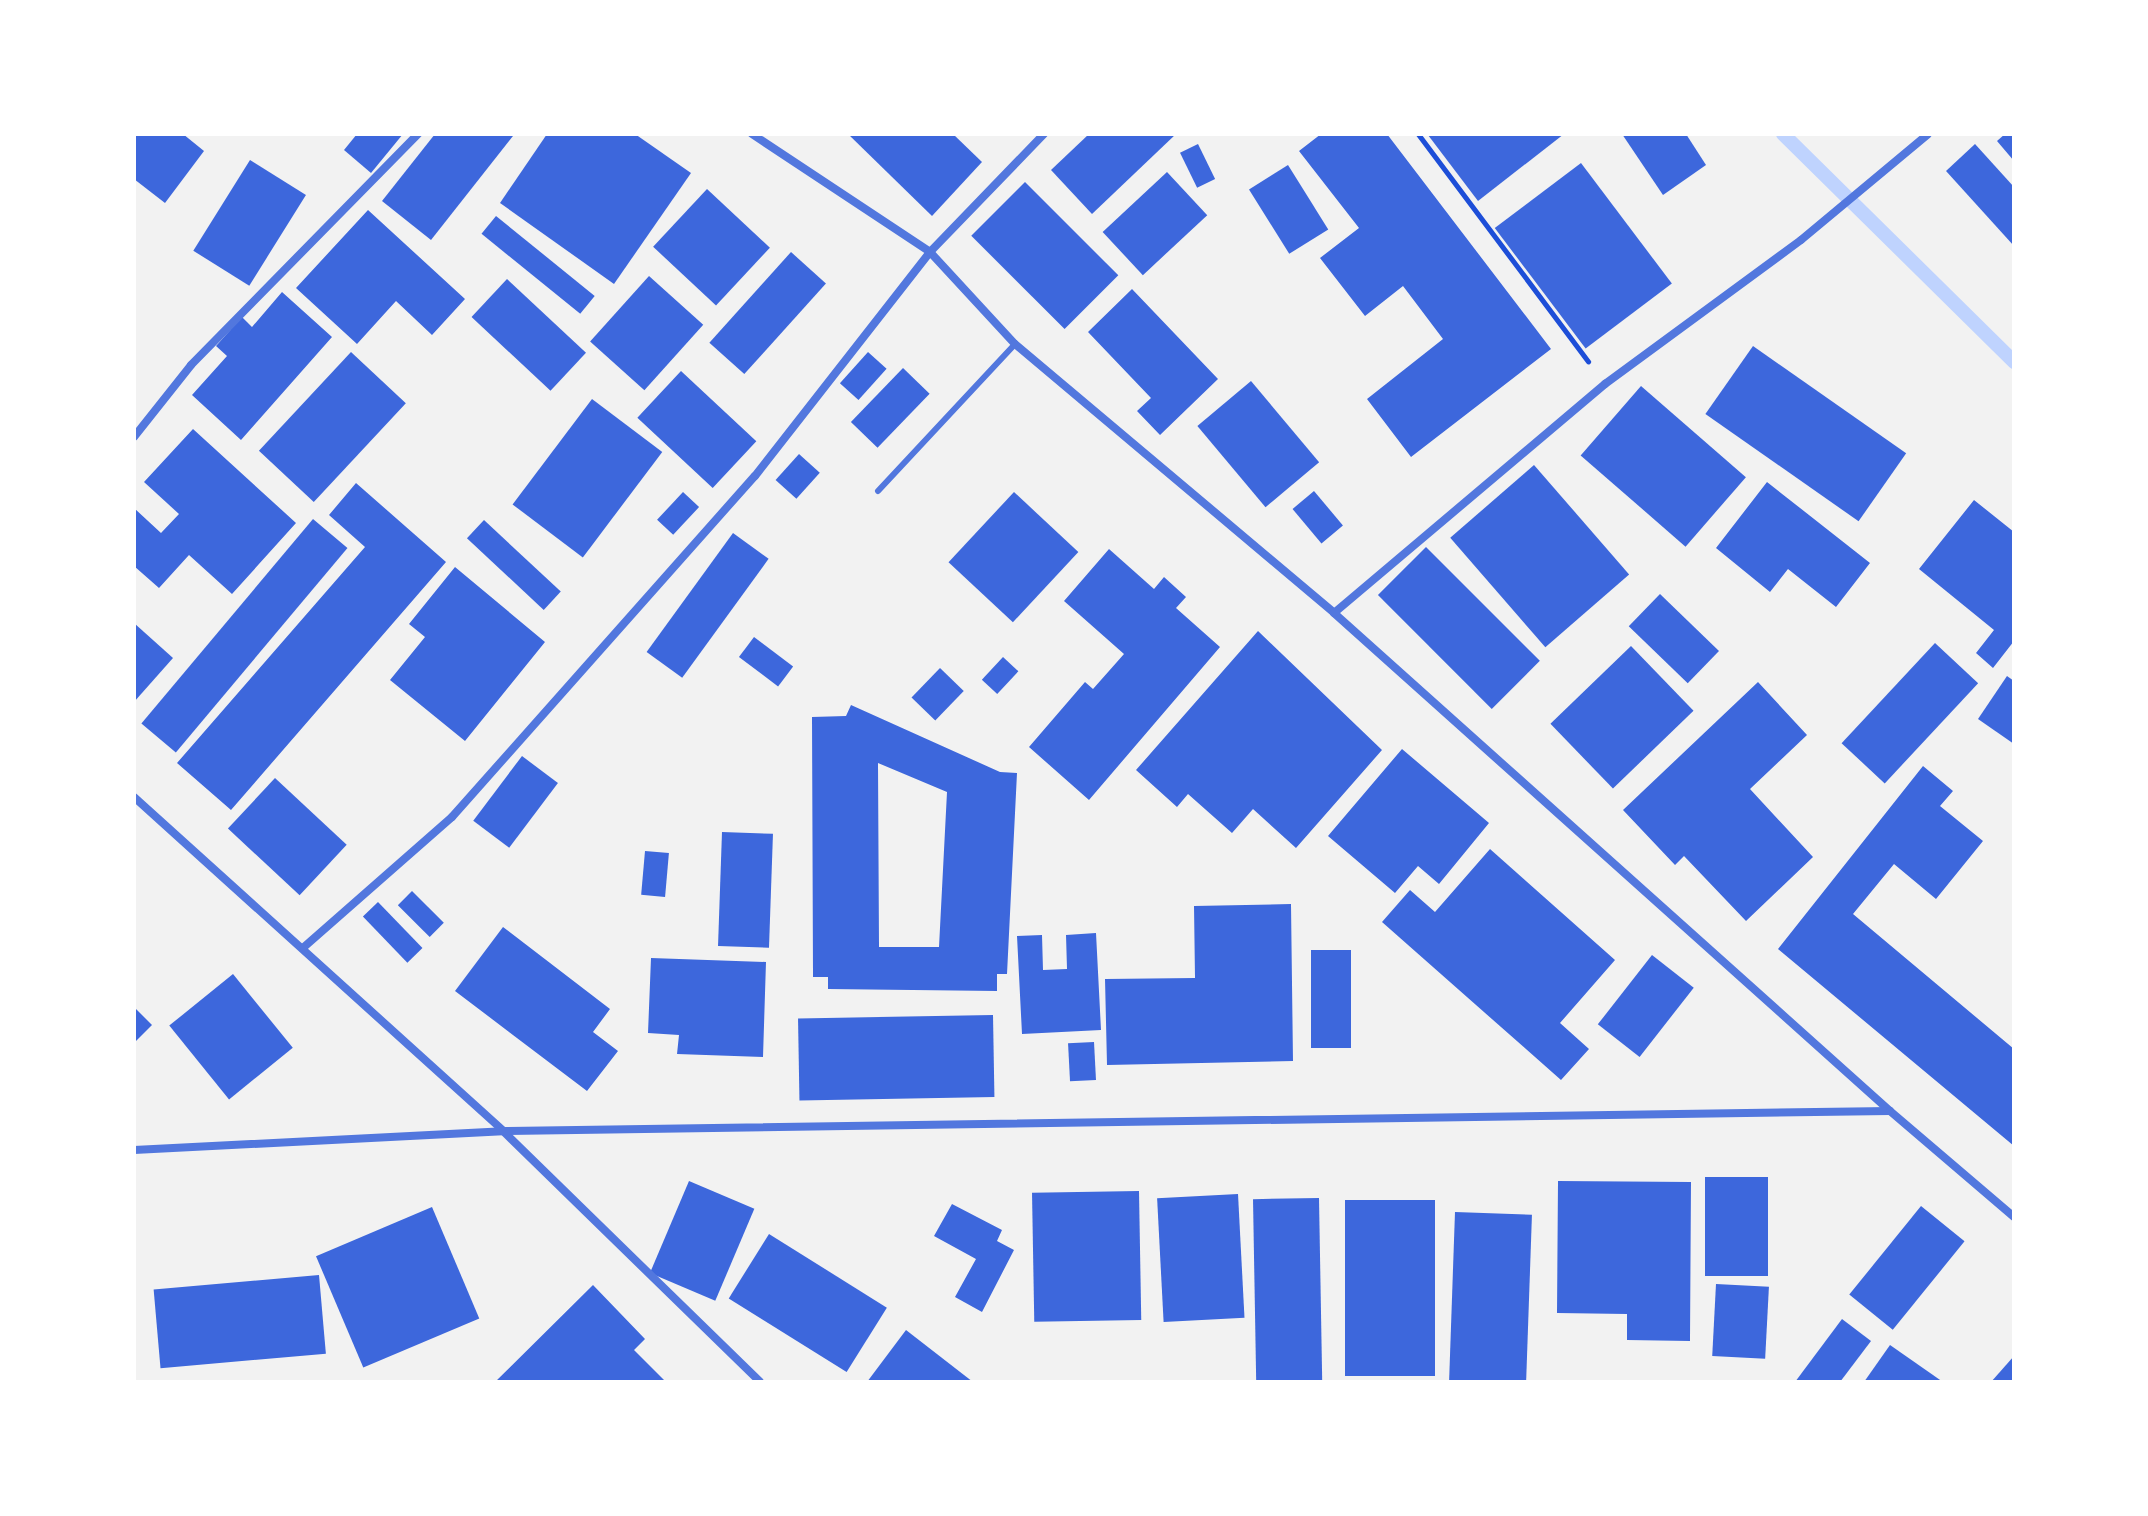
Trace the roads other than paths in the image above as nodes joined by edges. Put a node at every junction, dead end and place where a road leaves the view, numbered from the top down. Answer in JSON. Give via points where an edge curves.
{"nodes":[{"id":1,"x":418,"y":134,"type":"edge"},
{"id":2,"x":752,"y":134,"type":"edge"},
{"id":3,"x":1044,"y":134,"type":"edge"},
{"id":4,"x":1928,"y":134,"type":"edge"},
{"id":5,"x":930,"y":252,"type":"junction"},
{"id":6,"x":1015,"y":344,"type":"junction"},
{"id":7,"x":134,"y":437,"type":"edge"},
{"id":8,"x":878,"y":491,"type":"dead end"},
{"id":9,"x":1334,"y":613,"type":"junction"},
{"id":10,"x":134,"y":797,"type":"edge"},
{"id":11,"x":304,"y":947,"type":"junction"},
{"id":12,"x":1890,"y":1111,"type":"junction"},
{"id":13,"x":503,"y":1131,"type":"junction"},
{"id":14,"x":134,"y":1150,"type":"edge"},
{"id":15,"x":2014,"y":1217,"type":"edge"},
{"id":16,"x":760,"y":1382,"type":"edge"}],
"edges":[{"from":1,"to":7,"type":"street","via":[[191,365]]},
{"from":2,"to":5,"type":"street"},
{"from":3,"to":5,"type":"street"},
{"from":4,"to":9,"type":"street","via":[[1801,240],[1605,384]]},
{"from":5,"to":6,"type":"street"},
{"from":5,"to":11,"type":"street","via":[[755,476],[452,817]]},
{"from":6,"to":8,"type":"lane"},
{"from":6,"to":9,"type":"street"},
{"from":9,"to":12,"type":"street"},
{"from":10,"to":11,"type":"street"},
{"from":11,"to":13,"type":"street"},
{"from":12,"to":13,"type":"street"},
{"from":12,"to":15,"type":"street"},
{"from":13,"to":14,"type":"street"},
{"from":13,"to":16,"type":"street"}]}
